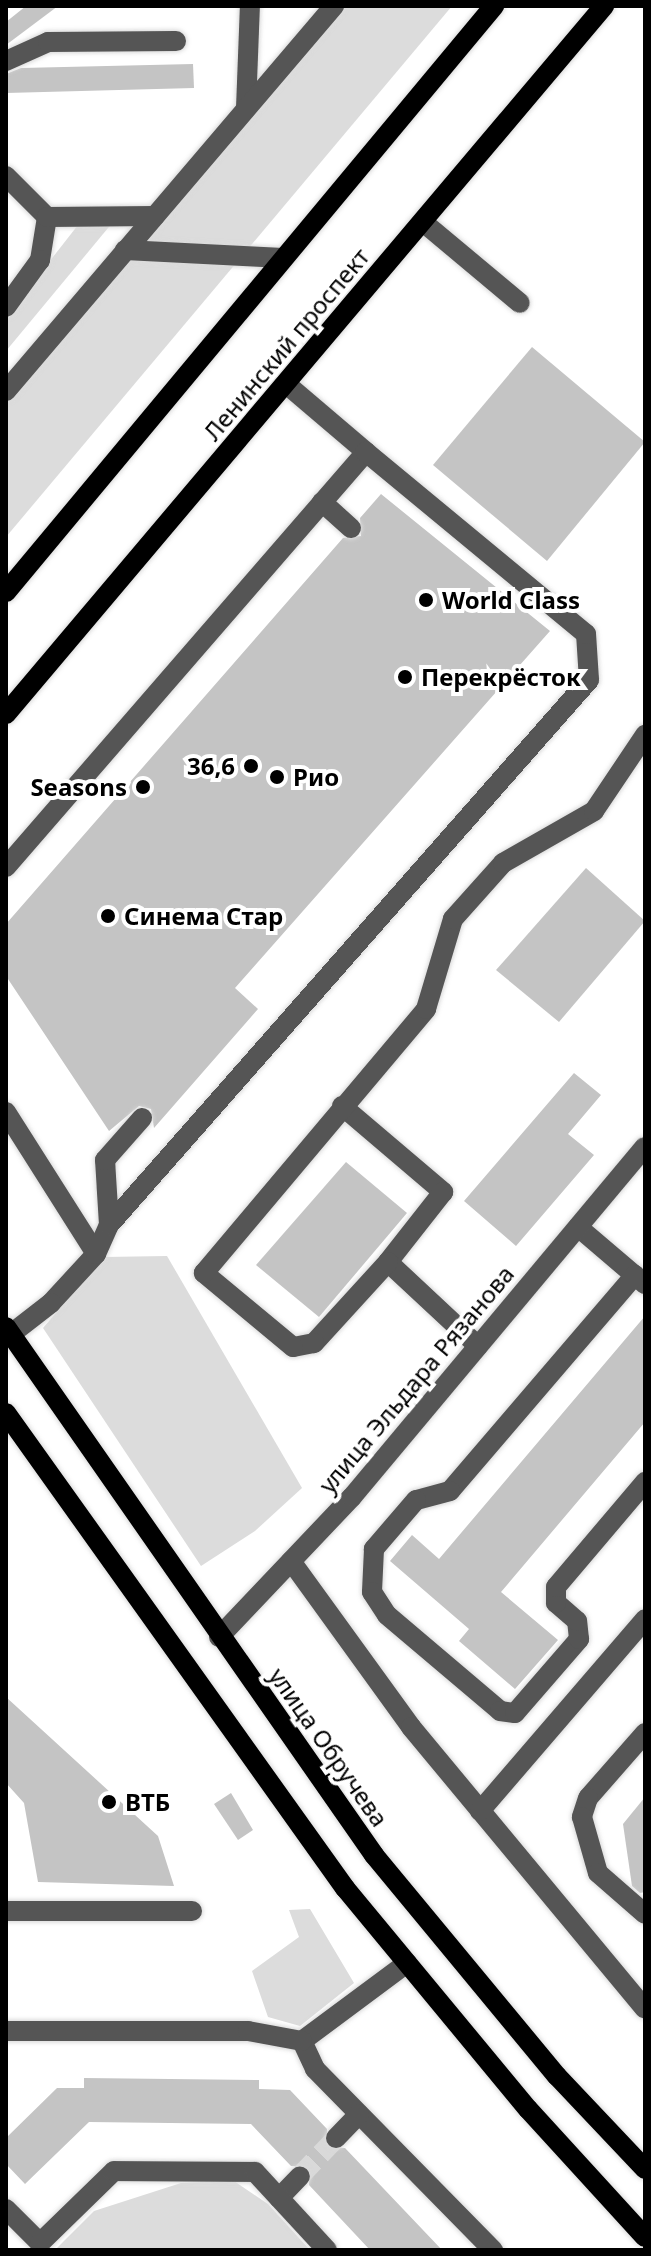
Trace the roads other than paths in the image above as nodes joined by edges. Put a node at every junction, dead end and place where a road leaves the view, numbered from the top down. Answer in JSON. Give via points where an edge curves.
{"nodes":[{"id":1,"x":250,"y":6,"type":"edge"},
{"id":2,"x":334,"y":6,"type":"edge"},
{"id":3,"x":494,"y":6,"type":"edge"},
{"id":4,"x":604,"y":6,"type":"edge"},
{"id":5,"x":176,"y":41,"type":"dead end"},
{"id":6,"x":6,"y":61,"type":"edge"},
{"id":7,"x":246,"y":108,"type":"junction"},
{"id":8,"x":6,"y":176,"type":"edge"},
{"id":9,"x":155,"y":216,"type":"junction"},
{"id":10,"x":47,"y":217,"type":"junction"},
{"id":11,"x":423,"y":222,"type":"junction"},
{"id":12,"x":125,"y":250,"type":"junction"},
{"id":13,"x":283,"y":258,"type":"junction"},
{"id":14,"x":520,"y":303,"type":"dead end"},
{"id":15,"x":6,"y":307,"type":"edge"},
{"id":16,"x":286,"y":384,"type":"junction"},
{"id":17,"x":6,"y":391,"type":"edge"},
{"id":18,"x":366,"y":452,"type":"junction"},
{"id":19,"x":322,"y":502,"type":"junction"},
{"id":20,"x":351,"y":528,"type":"dead end"},
{"id":21,"x":6,"y":592,"type":"edge"},
{"id":22,"x":6,"y":714,"type":"edge"},
{"id":23,"x":645,"y":735,"type":"edge"},
{"id":24,"x":6,"y":867,"type":"edge"},
{"id":25,"x":342,"y":1106,"type":"junction"},
{"id":26,"x":6,"y":1112,"type":"edge"},
{"id":27,"x":142,"y":1118,"type":"dead end"},
{"id":28,"x":645,"y":1147,"type":"edge"},
{"id":29,"x":109,"y":1225,"type":"junction"},
{"id":30,"x":578,"y":1227,"type":"junction"},
{"id":31,"x":96,"y":1254,"type":"junction"},
{"id":32,"x":388,"y":1262,"type":"junction"},
{"id":33,"x":640,"y":1279,"type":"edge"},
{"id":34,"x":8,"y":1336,"type":"edge"},
{"id":35,"x":478,"y":1346,"type":"junction"},
{"id":36,"x":6,"y":1413,"type":"edge"},
{"id":37,"x":645,"y":1482,"type":"edge"},
{"id":38,"x":291,"y":1561,"type":"junction"},
{"id":39,"x":645,"y":1619,"type":"edge"},
{"id":40,"x":219,"y":1637,"type":"junction"},
{"id":41,"x":645,"y":1733,"type":"edge"},
{"id":42,"x":480,"y":1811,"type":"junction"},
{"id":43,"x":6,"y":1911,"type":"edge"},
{"id":44,"x":192,"y":1911,"type":"dead end"},
{"id":45,"x":645,"y":1914,"type":"edge"},
{"id":46,"x":407,"y":1963,"type":"junction"},
{"id":47,"x":645,"y":2009,"type":"edge"},
{"id":48,"x":6,"y":2031,"type":"edge"},
{"id":49,"x":302,"y":2041,"type":"junction"},
{"id":50,"x":359,"y":2114,"type":"junction"},
{"id":51,"x":336,"y":2138,"type":"tunnel mouth"},
{"id":52,"x":645,"y":2169,"type":"edge"},
{"id":53,"x":300,"y":2176,"type":"tunnel mouth"},
{"id":54,"x":279,"y":2198,"type":"junction"},
{"id":55,"x":6,"y":2209,"type":"edge"},
{"id":56,"x":645,"y":2237,"type":"edge"},
{"id":57,"x":327,"y":2250,"type":"edge"},
{"id":58,"x":493,"y":2250,"type":"edge"}],
"edges":[{"from":1,"to":7,"type":"street"},
{"from":2,"to":7,"type":"street"},
{"from":3,"to":13,"type":"main road"},
{"from":4,"to":11,"type":"main road","name":"Ленинский проспект"},
{"from":5,"to":6,"type":"street","via":[[48,42]]},
{"from":7,"to":9,"type":"street"},
{"from":8,"to":10,"type":"street"},
{"from":9,"to":10,"type":"street"},
{"from":9,"to":12,"type":"street"},
{"from":10,"to":15,"type":"street","via":[[40,260]]},
{"from":11,"to":14,"type":"street"},
{"from":11,"to":16,"type":"main road","name":"Ленинский проспект"},
{"from":12,"to":13,"type":"street"},
{"from":12,"to":17,"type":"street"},
{"from":13,"to":21,"type":"main road"},
{"from":16,"to":18,"type":"street"},
{"from":16,"to":22,"type":"main road","name":"Ленинский проспект"},
{"from":18,"to":19,"type":"street"},
{"from":18,"to":29,"type":"street","via":[[586,634],[589,680]]},
{"from":19,"to":20,"type":"street"},
{"from":19,"to":24,"type":"street"},
{"from":23,"to":25,"type":"street","via":[[594,811],[503,863],[453,919],[426,1009]]},
{"from":25,"to":32,"type":"street","via":[[443,1192]]},
{"from":25,"to":32,"type":"street","via":[[204,1273],[293,1347],[314,1343]]},
{"from":26,"to":31,"type":"street"},
{"from":27,"to":29,"type":"street","via":[[105,1160]]},
{"from":28,"to":30,"type":"street","name":"улица Эльдара Рязанова"},
{"from":29,"to":31,"type":"street"},
{"from":30,"to":33,"type":"street"},
{"from":30,"to":35,"type":"street","name":"улица Эльдара Рязанова"},
{"from":31,"to":34,"type":"street","via":[[51,1303]]},
{"from":32,"to":35,"type":"street"},
{"from":33,"to":37,"type":"street","via":[[450,1491],[416,1500],[374,1549],[372,1592],[387,1615],[466,1683],[500,1711],[515,1713],[579,1639],[577,1621],[556,1603],[556,1587]]},
{"from":34,"to":40,"type":"main road","name":"улица Обручева"},
{"from":35,"to":38,"type":"street","name":"улица Эльдара Рязанова"},
{"from":36,"to":46,"type":"main road","via":[[345,1888]]},
{"from":38,"to":40,"type":"street","name":"улица Эльдара Рязанова"},
{"from":38,"to":42,"type":"street"},
{"from":39,"to":42,"type":"street"},
{"from":40,"to":52,"type":"main road","name":"улица Обручева","via":[[374,1855],[557,2076]]},
{"from":41,"to":45,"type":"street","via":[[588,1798],[582,1817],[598,1873]]},
{"from":42,"to":47,"type":"street"},
{"from":43,"to":44,"type":"street"},
{"from":46,"to":49,"type":"street"},
{"from":46,"to":56,"type":"main road"},
{"from":48,"to":49,"type":"street","via":[[248,2031]]},
{"from":49,"to":50,"type":"street","via":[[315,2069]]},
{"from":50,"to":51,"type":"street"},
{"from":50,"to":58,"type":"street"},
{"from":53,"to":54,"type":"street"},
{"from":54,"to":55,"type":"street","via":[[255,2172],[114,2171],[40,2243]]},
{"from":54,"to":57,"type":"street"}]}
